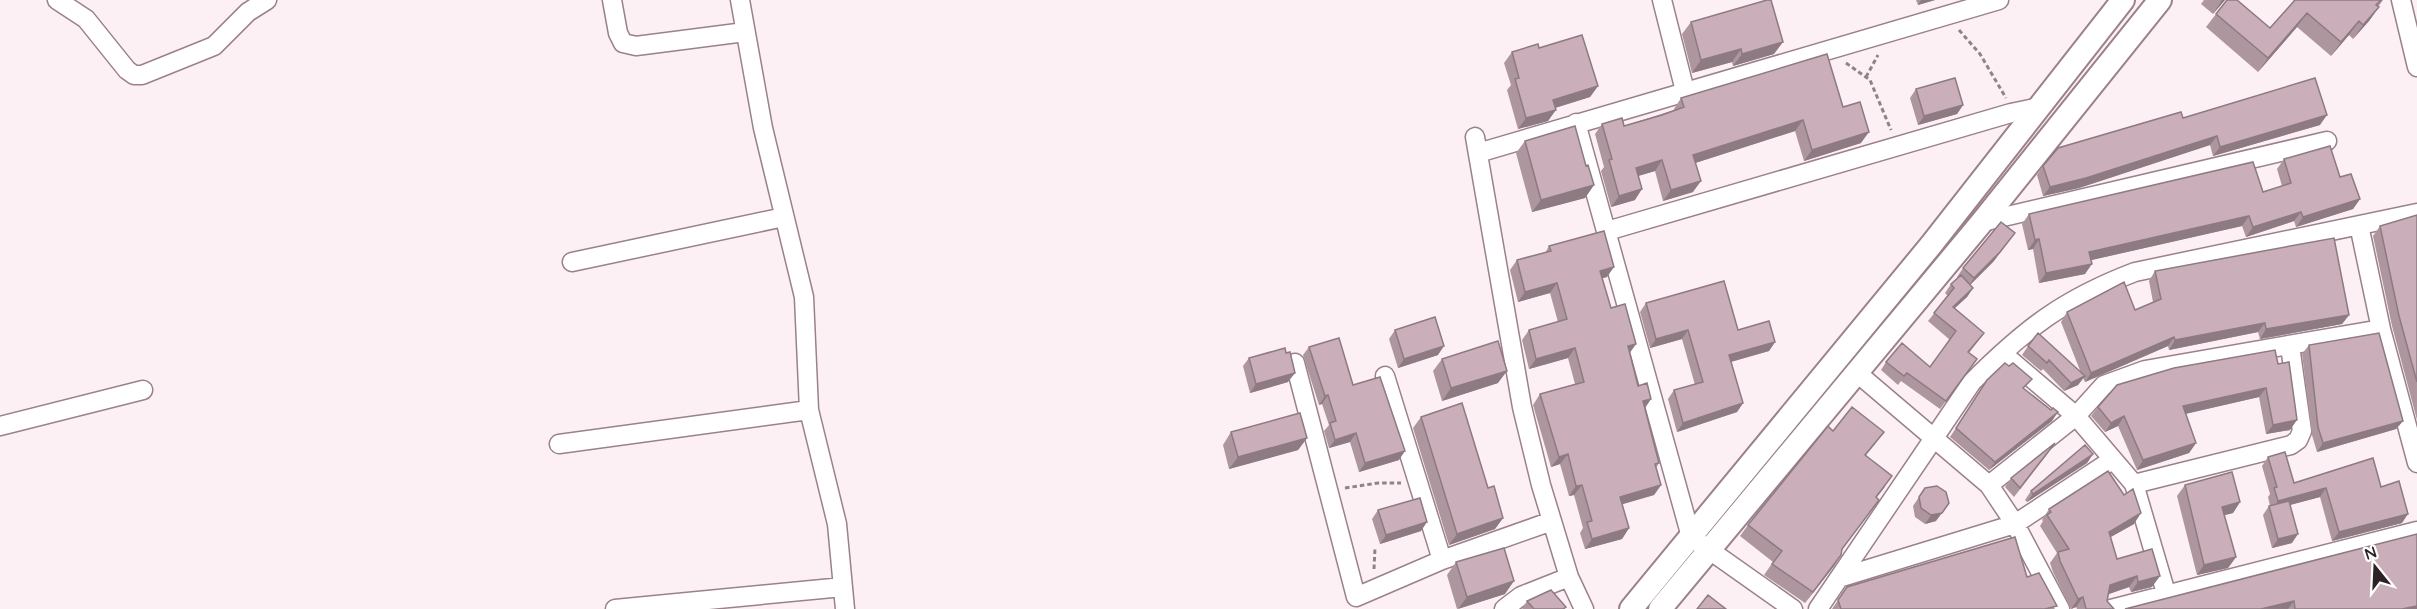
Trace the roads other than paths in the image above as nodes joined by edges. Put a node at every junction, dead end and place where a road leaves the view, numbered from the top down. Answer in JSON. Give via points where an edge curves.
{"nodes":[{"id":1,"x":57,"y":0,"type":"edge"},
{"id":2,"x":267,"y":0,"type":"edge"},
{"id":3,"x":612,"y":0,"type":"edge"},
{"id":4,"x":740,"y":0,"type":"edge"},
{"id":5,"x":1662,"y":0,"type":"edge"},
{"id":6,"x":1999,"y":0,"type":"edge"},
{"id":7,"x":2122,"y":0,"type":"edge"},
{"id":8,"x":2160,"y":0,"type":"edge"},
{"id":9,"x":2401,"y":0,"type":"edge"},
{"id":10,"x":745,"y":32,"type":"junction"},
{"id":11,"x":2417,"y":67,"type":"edge"},
{"id":12,"x":1685,"y":91,"type":"junction"},
{"id":13,"x":2040,"y":107,"type":"junction"},
{"id":14,"x":1576,"y":123,"type":"junction"},
{"id":15,"x":2327,"y":141,"type":"dead end"},
{"id":16,"x":2417,"y":213,"type":"edge"},
{"id":17,"x":784,"y":217,"type":"junction"},
{"id":18,"x":1982,"y":222,"type":"junction"},
{"id":19,"x":2359,"y":225,"type":"junction"},
{"id":20,"x":1607,"y":231,"type":"junction"},
{"id":21,"x":572,"y":262,"type":"dead end"},
{"id":22,"x":2381,"y":329,"type":"junction"},
{"id":23,"x":2289,"y":346,"type":"junction"},
{"id":24,"x":2002,"y":352,"type":"junction"},
{"id":25,"x":1295,"y":363,"type":"edge"},
{"id":26,"x":1856,"y":372,"type":"junction"},
{"id":27,"x":1385,"y":376,"type":"dead end"},
{"id":28,"x":143,"y":390,"type":"dead end"},
{"id":29,"x":809,"y":410,"type":"junction"},
{"id":30,"x":2076,"y":416,"type":"junction"},
{"id":31,"x":0,"y":426,"type":"edge"},
{"id":32,"x":1934,"y":440,"type":"junction"},
{"id":33,"x":559,"y":444,"type":"dead end"},
{"id":34,"x":2112,"y":460,"type":"junction"},
{"id":35,"x":2417,"y":463,"type":"edge"},
{"id":36,"x":2134,"y":484,"type":"junction"},
{"id":37,"x":1989,"y":485,"type":"junction"},
{"id":38,"x":1552,"y":521,"type":"junction"},
{"id":39,"x":2015,"y":524,"type":"junction"},
{"id":40,"x":2417,"y":531,"type":"edge"},
{"id":41,"x":1699,"y":543,"type":"junction"},
{"id":42,"x":1442,"y":560,"type":"junction"},
{"id":43,"x":1569,"y":577,"type":"junction"},
{"id":44,"x":1839,"y":578,"type":"junction"},
{"id":45,"x":843,"y":586,"type":"junction"},
{"id":46,"x":2166,"y":593,"type":"junction"},
{"id":47,"x":615,"y":609,"type":"edge"},
{"id":48,"x":845,"y":609,"type":"edge"},
{"id":49,"x":1504,"y":609,"type":"edge"},
{"id":50,"x":1584,"y":609,"type":"edge"},
{"id":51,"x":1631,"y":609,"type":"edge"},
{"id":52,"x":1660,"y":609,"type":"edge"},
{"id":53,"x":1793,"y":609,"type":"edge"},
{"id":54,"x":1818,"y":609,"type":"edge"},
{"id":55,"x":2060,"y":609,"type":"edge"},
{"id":56,"x":2111,"y":609,"type":"edge"}],
"edges":[{"from":1,"to":2,"type":"street","via":[[86,19],[134,75],[214,46],[248,12]]},
{"from":3,"to":10,"type":"street","via":[[623,44]]},
{"from":4,"to":10,"type":"street"},
{"from":5,"to":12,"type":"street"},
{"from":6,"to":12,"type":"street"},
{"from":7,"to":13,"type":"main road"},
{"from":8,"to":18,"type":"main road"},
{"from":9,"to":11,"type":"street"},
{"from":10,"to":17,"type":"street"},
{"from":12,"to":14,"type":"street"},
{"from":13,"to":20,"type":"street","via":[[2011,112]]},
{"from":13,"to":41,"type":"main road"},
{"from":14,"to":20,"type":"street"},
{"from":14,"to":38,"type":"street","via":[[1477,145],[1522,407]]},
{"from":15,"to":18,"type":"street"},
{"from":16,"to":19,"type":"street"},
{"from":17,"to":21,"type":"street"},
{"from":17,"to":29,"type":"street","via":[[804,297]]},
{"from":18,"to":26,"type":"main road"},
{"from":19,"to":22,"type":"street"},
{"from":19,"to":24,"type":"street","via":[[2135,272],[2095,287],[2050,312]]},
{"from":20,"to":41,"type":"street"},
{"from":22,"to":23,"type":"street"},
{"from":22,"to":35,"type":"street"},
{"from":23,"to":30,"type":"street","via":[[2145,370],[2104,386]]},
{"from":23,"to":36,"type":"street","via":[[2302,431],[2298,440],[2291,445]]},
{"from":24,"to":30,"type":"street"},
{"from":24,"to":32,"type":"street","via":[[1972,382]]},
{"from":25,"to":42,"type":"street","via":[[1356,597]]},
{"from":26,"to":32,"type":"street"},
{"from":26,"to":41,"type":"main road"},
{"from":27,"to":42,"type":"street"},
{"from":28,"to":31,"type":"street"},
{"from":29,"to":33,"type":"street"},
{"from":29,"to":45,"type":"street","via":[[837,524]]},
{"from":30,"to":34,"type":"street"},
{"from":30,"to":37,"type":"street"},
{"from":32,"to":37,"type":"street"},
{"from":32,"to":44,"type":"street"},
{"from":34,"to":36,"type":"street"},
{"from":34,"to":39,"type":"street"},
{"from":36,"to":46,"type":"street"},
{"from":37,"to":39,"type":"street"},
{"from":38,"to":42,"type":"street"},
{"from":38,"to":43,"type":"street"},
{"from":39,"to":44,"type":"street"},
{"from":39,"to":55,"type":"street"},
{"from":40,"to":46,"type":"street"},
{"from":41,"to":51,"type":"main road"},
{"from":41,"to":52,"type":"main road"},
{"from":41,"to":53,"type":"street"},
{"from":43,"to":49,"type":"street","via":[[1521,596]]},
{"from":43,"to":50,"type":"street"},
{"from":44,"to":54,"type":"street"},
{"from":45,"to":47,"type":"street"},
{"from":45,"to":48,"type":"street"},
{"from":46,"to":56,"type":"street"}]}
